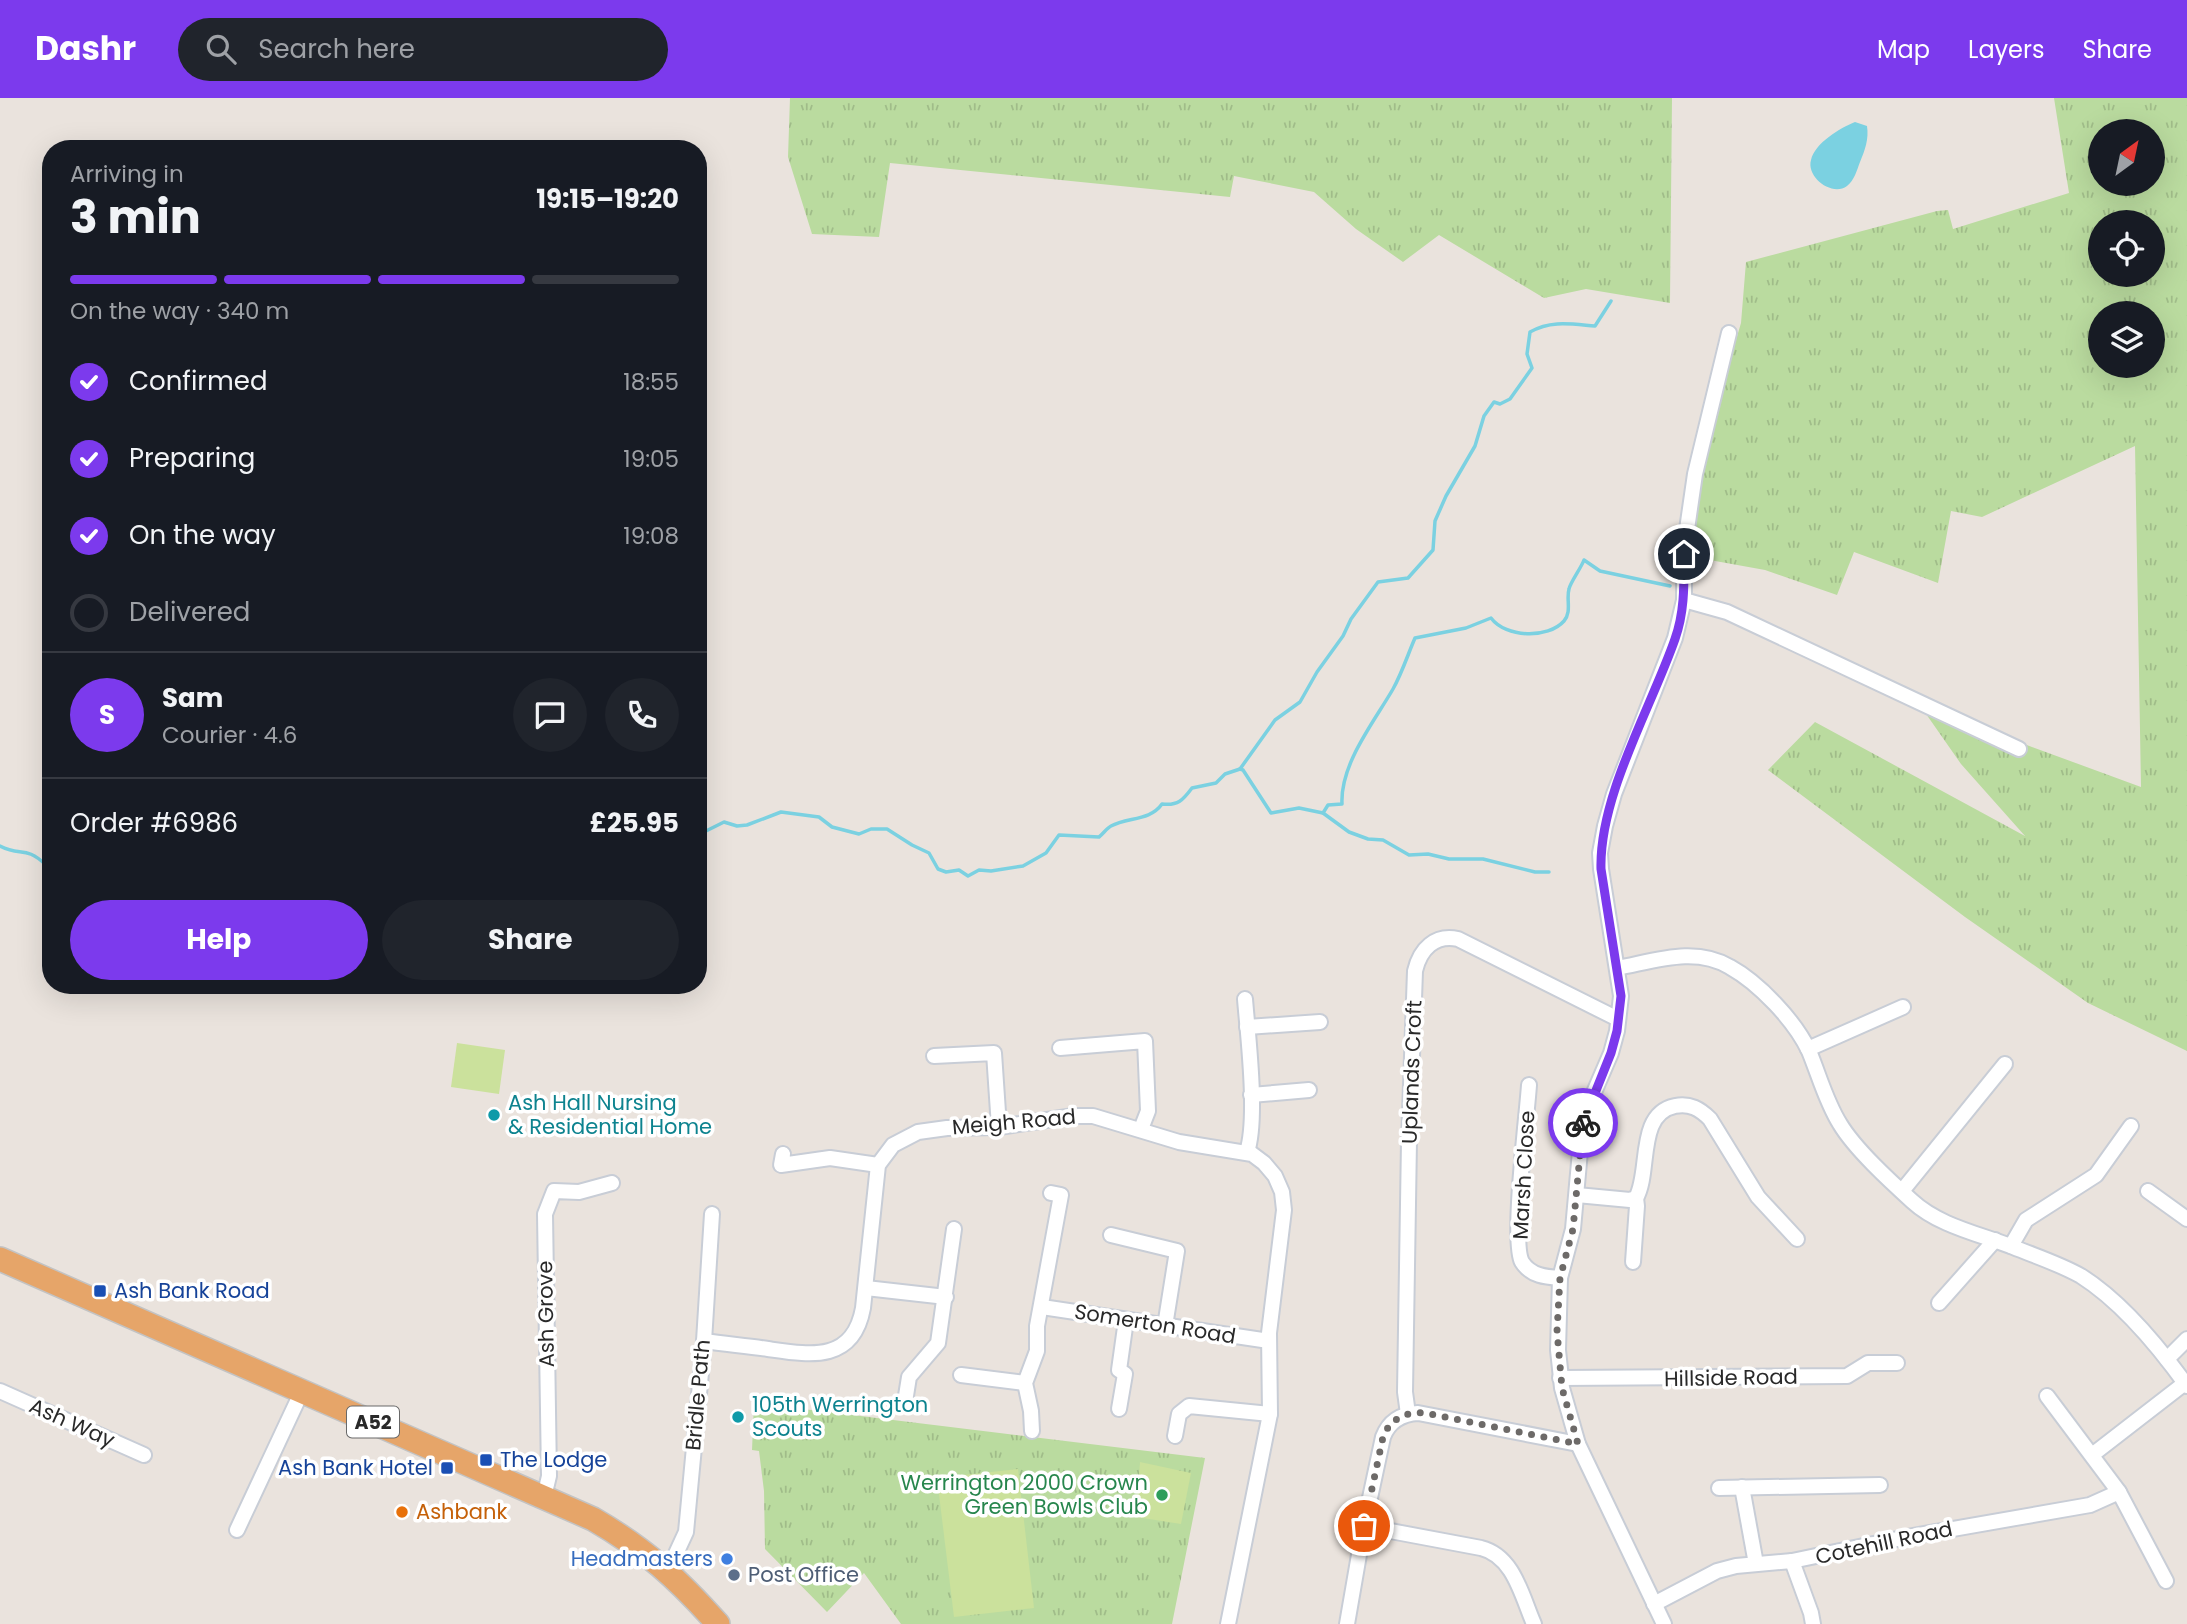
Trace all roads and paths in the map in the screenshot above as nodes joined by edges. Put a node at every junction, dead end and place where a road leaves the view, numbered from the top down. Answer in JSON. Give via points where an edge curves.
{"nodes":[{"id":1,"x":1729,"y":333,"type":"dead end"},
{"id":2,"x":1684,"y":600,"type":"junction"},
{"id":3,"x":2019,"y":750,"type":"dead end"},
{"id":4,"x":1617,"y":968,"type":"junction"},
{"id":5,"x":1245,"y":999,"type":"dead end"},
{"id":6,"x":1903,"y":1007,"type":"dead end"},
{"id":7,"x":1619,"y":1019,"type":"junction"},
{"id":8,"x":1320,"y":1022,"type":"dead end"},
{"id":9,"x":1247,"y":1027,"type":"junction"},
{"id":10,"x":1060,"y":1048,"type":"dead end"},
{"id":11,"x":1808,"y":1049,"type":"junction"},
{"id":12,"x":934,"y":1056,"type":"dead end"},
{"id":13,"x":2005,"y":1064,"type":"dead end"},
{"id":14,"x":1529,"y":1085,"type":"dead end"},
{"id":15,"x":1309,"y":1090,"type":"dead end"},
{"id":16,"x":1251,"y":1095,"type":"junction"},
{"id":17,"x":999,"y":1127,"type":"junction"},
{"id":18,"x":1141,"y":1129,"type":"junction"},
{"id":19,"x":2123,"y":1131,"type":"dead end"},
{"id":20,"x":1247,"y":1152,"type":"junction"},
{"id":21,"x":783,"y":1154,"type":"dead end"},
{"id":22,"x":877,"y":1165,"type":"junction"},
{"id":23,"x":612,"y":1182,"type":"dead end"},
{"id":24,"x":1902,"y":1191,"type":"junction"},
{"id":25,"x":2157,"y":1191,"type":"dead end"},
{"id":26,"x":1051,"y":1193,"type":"dead end"},
{"id":27,"x":1577,"y":1195,"type":"junction"},
{"id":28,"x":1636,"y":1198,"type":"junction"},
{"id":29,"x":712,"y":1214,"type":"dead end"},
{"id":30,"x":2187,"y":1219,"type":"edge"},
{"id":31,"x":954,"y":1229,"type":"dead end"},
{"id":32,"x":1111,"y":1235,"type":"dead end"},
{"id":33,"x":1797,"y":1239,"type":"dead end"},
{"id":34,"x":1995,"y":1240,"type":"junction"},
{"id":35,"x":2011,"y":1246,"type":"junction"},
{"id":36,"x":0,"y":1259,"type":"edge"},
{"id":37,"x":1633,"y":1262,"type":"dead end"},
{"id":38,"x":1560,"y":1278,"type":"junction"},
{"id":39,"x":866,"y":1288,"type":"junction"},
{"id":40,"x":946,"y":1297,"type":"junction"},
{"id":41,"x":1939,"y":1303,"type":"dead end"},
{"id":42,"x":1042,"y":1307,"type":"junction"},
{"id":43,"x":1126,"y":1320,"type":"junction"},
{"id":44,"x":1165,"y":1326,"type":"junction"},
{"id":45,"x":2187,"y":1339,"type":"edge"},
{"id":46,"x":704,"y":1341,"type":"junction"},
{"id":47,"x":1269,"y":1341,"type":"junction"},
{"id":48,"x":2167,"y":1359,"type":"junction"},
{"id":49,"x":1897,"y":1363,"type":"dead end"},
{"id":50,"x":961,"y":1375,"type":"dead end"},
{"id":51,"x":1560,"y":1378,"type":"junction"},
{"id":52,"x":1025,"y":1383,"type":"junction"},
{"id":53,"x":2186,"y":1384,"type":"edge"},
{"id":54,"x":0,"y":1391,"type":"edge"},
{"id":55,"x":302,"y":1391,"type":"junction"},
{"id":56,"x":2047,"y":1396,"type":"dead end"},
{"id":57,"x":905,"y":1402,"type":"dead end"},
{"id":58,"x":1119,"y":1409,"type":"dead end"},
{"id":59,"x":1270,"y":1414,"type":"junction"},
{"id":60,"x":1408,"y":1414,"type":"junction"},
{"id":61,"x":1032,"y":1431,"type":"dead end"},
{"id":62,"x":1175,"y":1436,"type":"dead end"},
{"id":63,"x":1578,"y":1444,"type":"junction"},
{"id":64,"x":144,"y":1455,"type":"dead end"},
{"id":65,"x":2092,"y":1455,"type":"junction"},
{"id":66,"x":1881,"y":1485,"type":"dead end"},
{"id":67,"x":1742,"y":1487,"type":"junction"},
{"id":68,"x":1719,"y":1488,"type":"dead end"},
{"id":69,"x":2119,"y":1492,"type":"junction"},
{"id":70,"x":544,"y":1497,"type":"junction"},
{"id":71,"x":1364,"y":1526,"type":"junction"},
{"id":72,"x":237,"y":1530,"type":"dead end"},
{"id":73,"x":1792,"y":1562,"type":"junction"},
{"id":74,"x":1756,"y":1564,"type":"junction"},
{"id":75,"x":668,"y":1571,"type":"junction"},
{"id":76,"x":2166,"y":1581,"type":"dead end"},
{"id":77,"x":1654,"y":1604,"type":"junction"},
{"id":78,"x":718,"y":1624,"type":"edge"},
{"id":79,"x":1228,"y":1624,"type":"edge"},
{"id":80,"x":1347,"y":1624,"type":"edge"},
{"id":81,"x":1534,"y":1624,"type":"edge"},
{"id":82,"x":1664,"y":1624,"type":"edge"},
{"id":83,"x":1813,"y":1624,"type":"edge"}],
"edges":[{"from":1,"to":2,"type":"street","via":[[1695,474],[1684,550]]},
{"from":2,"to":3,"type":"street","via":[[1727,612]]},
{"from":2,"to":4,"type":"street","via":[[1675,638],[1614,794],[1600,853]]},
{"from":4,"to":7,"type":"street"},
{"from":4,"to":11,"type":"street","via":[[1680,956],[1722,962],[1781,1010]]},
{"from":5,"to":9,"type":"street"},
{"from":6,"to":11,"type":"street"},
{"from":7,"to":27,"type":"street","via":[[1611,1053],[1583,1118]]},
{"from":7,"to":60,"type":"street","name":"Uplands Croft","via":[[1458,939],[1440,939],[1421,954],[1415,971],[1409,1141]]},
{"from":8,"to":9,"type":"street"},
{"from":9,"to":16,"type":"street"},
{"from":10,"to":18,"type":"street","via":[[1145,1041],[1148,1111]]},
{"from":11,"to":24,"type":"street","via":[[1839,1124]]},
{"from":12,"to":17,"type":"street","via":[[994,1053]]},
{"from":13,"to":24,"type":"street"},
{"from":14,"to":38,"type":"street","name":"Marsh Close","via":[[1519,1252],[1533,1273]]},
{"from":15,"to":16,"type":"street"},
{"from":16,"to":20,"type":"street"},
{"from":17,"to":18,"type":"street","name":"Meigh Road","via":[[1093,1116]]},
{"from":17,"to":22,"type":"street","name":"Meigh Road","via":[[918,1132],[893,1145]]},
{"from":18,"to":20,"type":"street","name":"Meigh Road","via":[[1180,1142]]},
{"from":19,"to":35,"type":"street","via":[[2096,1175],[2026,1220]]},
{"from":20,"to":47,"type":"street","via":[[1270,1169],[1283,1201]]},
{"from":21,"to":22,"type":"street","via":[[781,1165],[830,1158]]},
{"from":22,"to":39,"type":"street"},
{"from":23,"to":70,"type":"street","name":"Ash Grove","via":[[579,1192],[554,1191],[545,1214],[549,1476]]},
{"from":24,"to":34,"type":"street","via":[[1938,1219]]},
{"from":25,"to":30,"type":"street"},
{"from":26,"to":42,"type":"street","via":[[1061,1195]]},
{"from":27,"to":28,"type":"street"},
{"from":27,"to":38,"type":"street"},
{"from":28,"to":33,"type":"street","via":[[1654,1122],[1669,1108],[1690,1106],[1710,1119],[1758,1197]]},
{"from":28,"to":37,"type":"street"},
{"from":29,"to":46,"type":"street","name":"Bridle Path"},
{"from":31,"to":40,"type":"street"},
{"from":32,"to":44,"type":"street","via":[[1177,1251]]},
{"from":34,"to":35,"type":"street"},
{"from":34,"to":41,"type":"street"},
{"from":35,"to":48,"type":"street","via":[[2080,1276],[2142,1329]]},
{"from":36,"to":55,"type":"highway","number":"A52"},
{"from":38,"to":51,"type":"street"},
{"from":39,"to":40,"type":"street"},
{"from":39,"to":46,"type":"street","via":[[859,1325],[830,1352],[810,1354]]},
{"from":40,"to":57,"type":"street","via":[[938,1343],[909,1377]]},
{"from":42,"to":43,"type":"street","name":"Somerton Road"},
{"from":42,"to":52,"type":"street","via":[[1037,1351]]},
{"from":43,"to":44,"type":"street","name":"Somerton Road"},
{"from":43,"to":58,"type":"street"},
{"from":44,"to":47,"type":"street","name":"Somerton Road"},
{"from":45,"to":48,"type":"street"},
{"from":46,"to":75,"type":"street","name":"Bridle Path","via":[[686,1532]]},
{"from":47,"to":59,"type":"street"},
{"from":48,"to":53,"type":"street"},
{"from":49,"to":51,"type":"street","name":"Hillside Road","via":[[1868,1363],[1847,1376]]},
{"from":50,"to":52,"type":"street"},
{"from":51,"to":63,"type":"street"},
{"from":52,"to":61,"type":"street"},
{"from":53,"to":65,"type":"street"},
{"from":54,"to":64,"type":"street","name":"Ash Way"},
{"from":55,"to":70,"type":"highway","number":"A52"},
{"from":55,"to":72,"type":"street"},
{"from":56,"to":65,"type":"street"},
{"from":59,"to":62,"type":"street","via":[[1189,1406],[1179,1414]]},
{"from":59,"to":79,"type":"street"},
{"from":60,"to":63,"type":"street","via":[[1425,1413]]},
{"from":60,"to":71,"type":"street","via":[[1392,1422],[1383,1437]]},
{"from":63,"to":77,"type":"street"},
{"from":65,"to":69,"type":"street"},
{"from":66,"to":67,"type":"street"},
{"from":67,"to":68,"type":"street"},
{"from":67,"to":74,"type":"street"},
{"from":69,"to":73,"type":"street","name":"Cotehill Road","via":[[2090,1505],[1907,1536]]},
{"from":69,"to":76,"type":"street"},
{"from":70,"to":75,"type":"highway","number":"A52","via":[[625,1537]]},
{"from":71,"to":80,"type":"street"},
{"from":71,"to":81,"type":"street","via":[[1496,1553],[1510,1569]]},
{"from":73,"to":74,"type":"street","name":"Cotehill Road"},
{"from":73,"to":83,"type":"street"},
{"from":74,"to":77,"type":"street","name":"Cotehill Road","via":[[1717,1571]]},
{"from":75,"to":78,"type":"highway","number":"A52"},
{"from":77,"to":82,"type":"street"}]}
